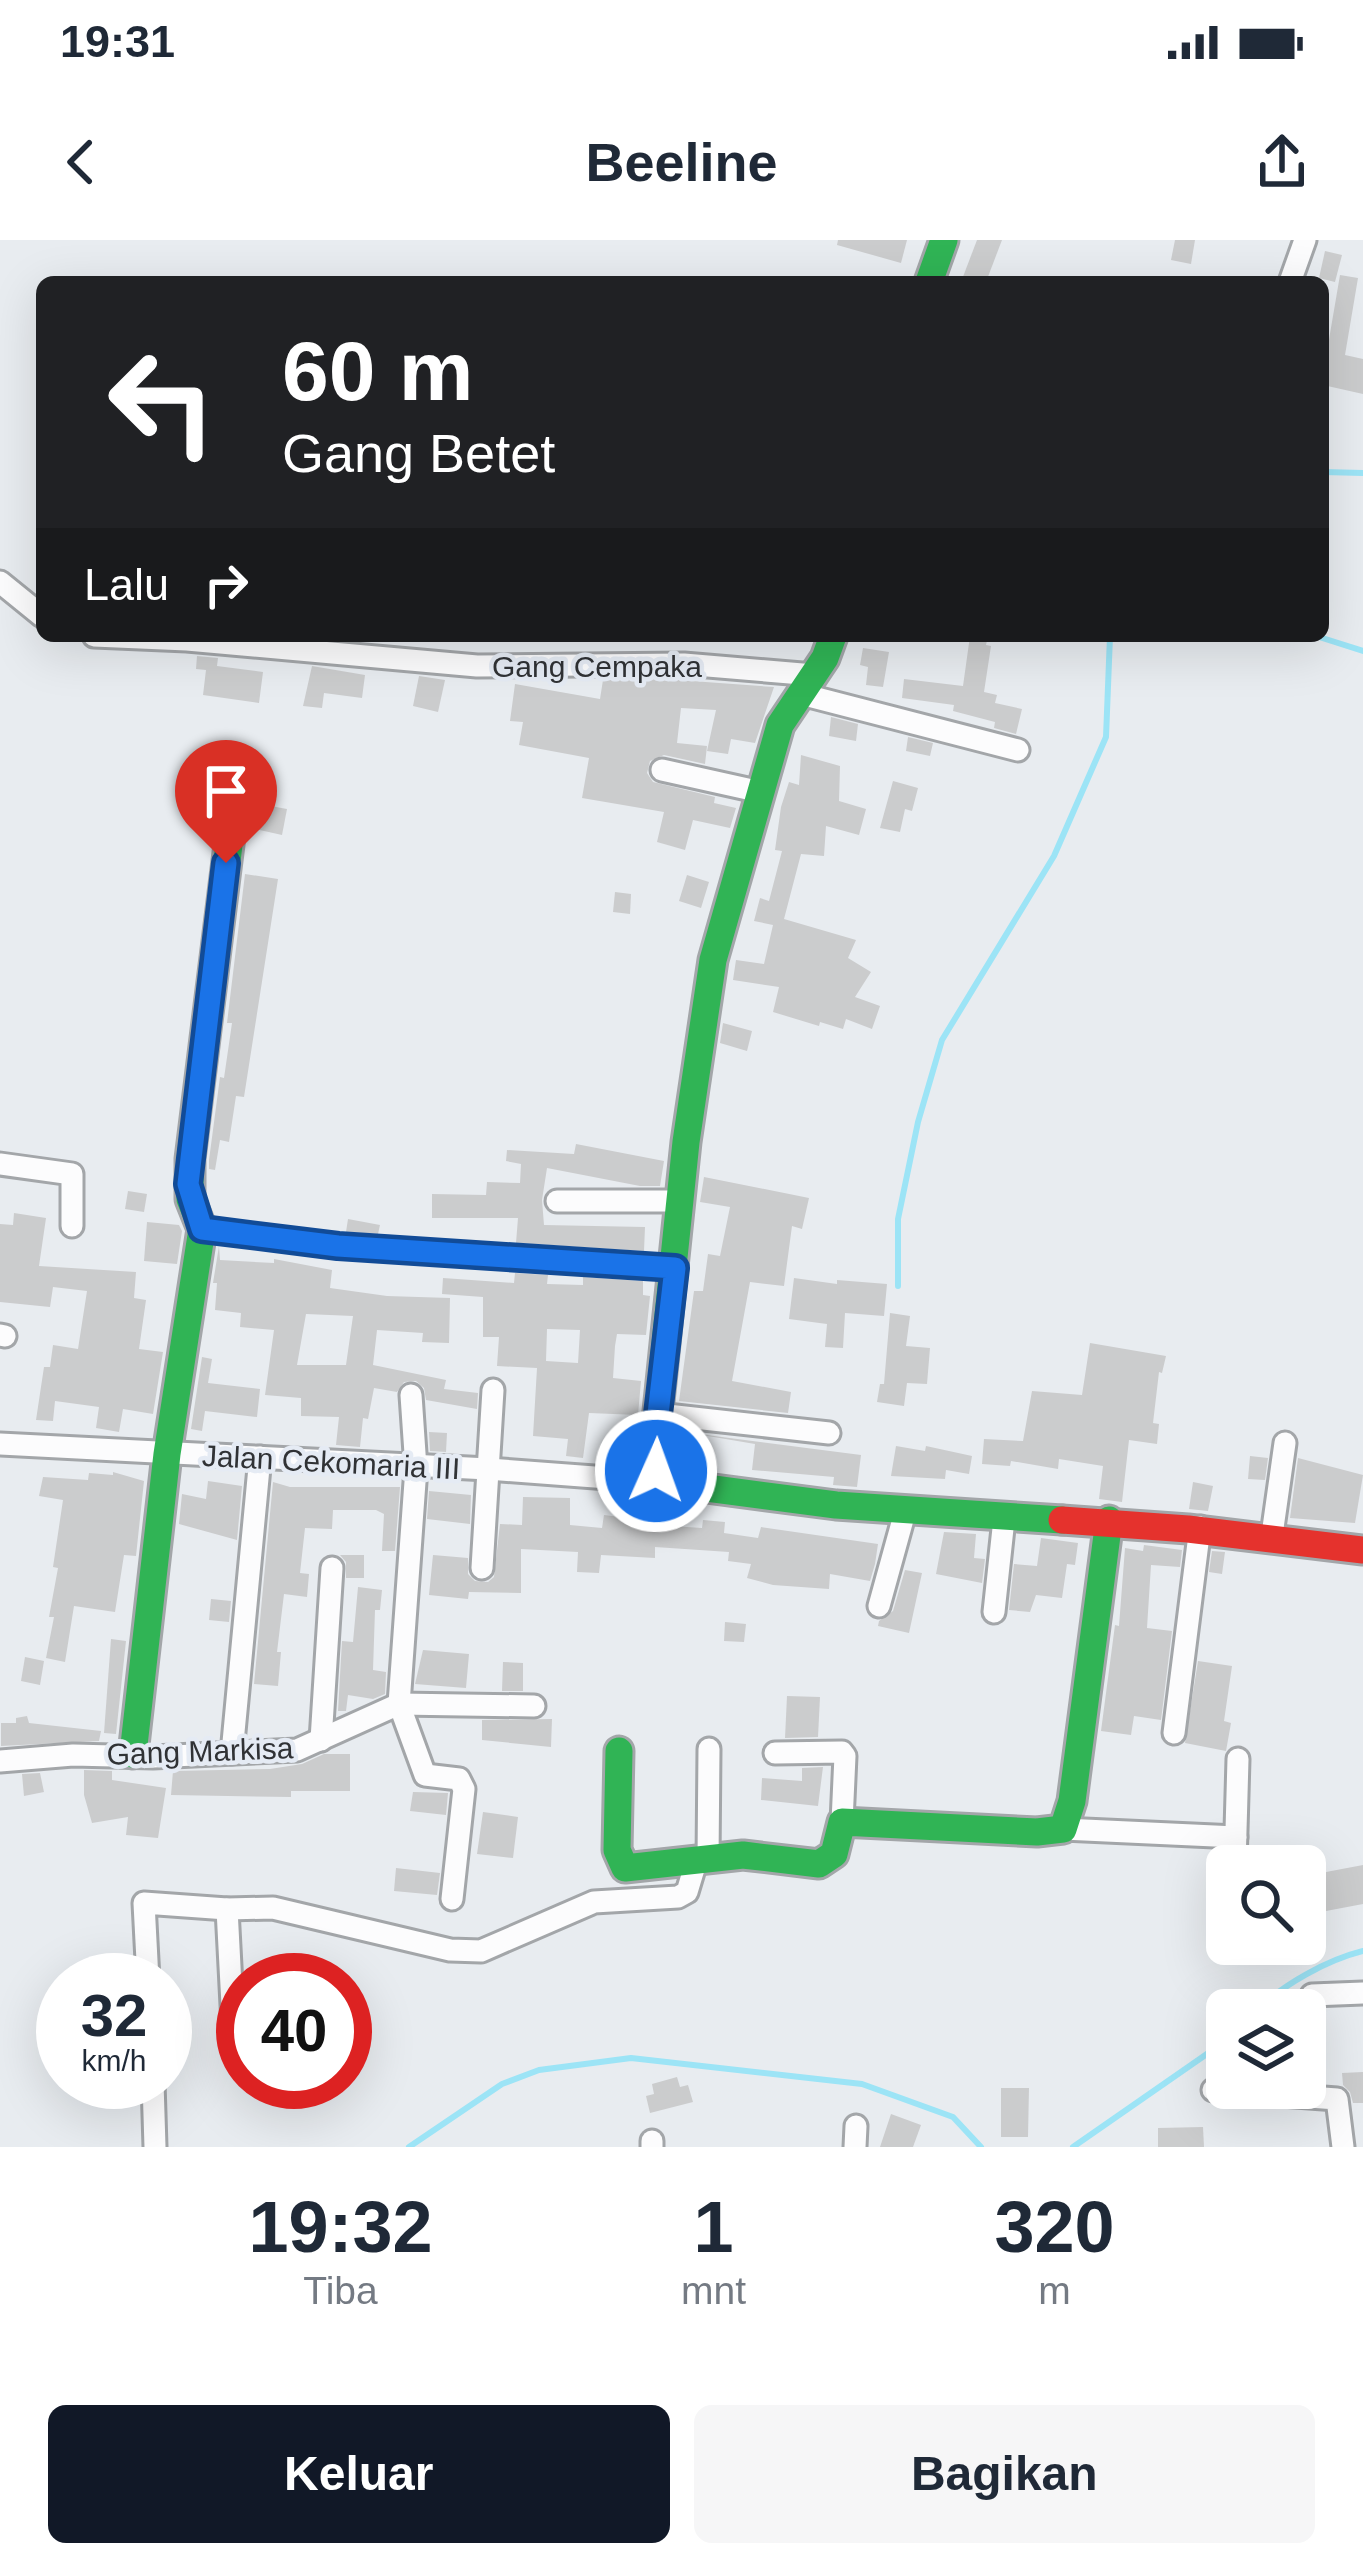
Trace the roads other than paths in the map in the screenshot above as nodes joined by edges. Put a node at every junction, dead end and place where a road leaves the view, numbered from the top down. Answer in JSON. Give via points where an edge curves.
{"nodes":[{"id":1,"x":944,"y":240,"type":"edge"},
{"id":2,"x":1305,"y":240,"type":"edge"},
{"id":3,"x":931,"y":276,"type":"edge"},
{"id":4,"x":1292,"y":276,"type":"edge"},
{"id":5,"x":0,"y":582,"type":"edge"},
{"id":6,"x":36,"y":611,"type":"edge"},
{"id":7,"x":208,"y":642,"type":"edge"},
{"id":8,"x":830,"y":642,"type":"edge"},
{"id":9,"x":807,"y":685,"type":"junction"},
{"id":10,"x":1018,"y":750,"type":"dead end"},
{"id":11,"x":662,"y":770,"type":"dead end"},
{"id":12,"x":237,"y":780,"type":"dead end"},
{"id":13,"x":760,"y":791,"type":"junction"},
{"id":14,"x":0,"y":1164,"type":"edge"},
{"id":15,"x":557,"y":1201,"type":"dead end"},
{"id":16,"x":682,"y":1201,"type":"junction"},
{"id":17,"x":72,"y":1226,"type":"dead end"},
{"id":18,"x":202,"y":1229,"type":"junction"},
{"id":19,"x":675,"y":1268,"type":"junction"},
{"id":20,"x":494,"y":1390,"type":"dead end"},
{"id":21,"x":411,"y":1395,"type":"dead end"},
{"id":22,"x":658,"y":1414,"type":"junction"},
{"id":23,"x":829,"y":1433,"type":"dead end"},
{"id":24,"x":1285,"y":1443,"type":"dead end"},
{"id":25,"x":0,"y":1444,"type":"edge"},
{"id":26,"x":167,"y":1454,"type":"junction"},
{"id":27,"x":260,"y":1457,"type":"junction"},
{"id":28,"x":416,"y":1468,"type":"junction"},
{"id":29,"x":488,"y":1469,"type":"junction"},
{"id":30,"x":661,"y":1482,"type":"junction"},
{"id":31,"x":905,"y":1512,"type":"junction"},
{"id":32,"x":1004,"y":1519,"type":"junction"},
{"id":33,"x":1109,"y":1520,"type":"junction"},
{"id":34,"x":1200,"y":1527,"type":"junction"},
{"id":35,"x":1272,"y":1535,"type":"junction"},
{"id":36,"x":1363,"y":1550,"type":"edge"},
{"id":37,"x":332,"y":1568,"type":"dead end"},
{"id":38,"x":482,"y":1568,"type":"dead end"},
{"id":39,"x":879,"y":1606,"type":"dead end"},
{"id":40,"x":994,"y":1612,"type":"dead end"},
{"id":41,"x":399,"y":1704,"type":"junction"},
{"id":42,"x":534,"y":1706,"type":"dead end"},
{"id":43,"x":1174,"y":1733,"type":"dead end"},
{"id":44,"x":320,"y":1740,"type":"junction"},
{"id":45,"x":709,"y":1749,"type":"dead end"},
{"id":46,"x":620,"y":1751,"type":"dead end"},
{"id":47,"x":232,"y":1753,"type":"junction"},
{"id":48,"x":775,"y":1753,"type":"dead end"},
{"id":49,"x":133,"y":1754,"type":"junction"},
{"id":50,"x":1238,"y":1760,"type":"dead end"},
{"id":51,"x":0,"y":1761,"type":"edge"},
{"id":52,"x":842,"y":1822,"type":"junction"},
{"id":53,"x":1063,"y":1828,"type":"junction"},
{"id":54,"x":1236,"y":1838,"type":"junction"},
{"id":55,"x":1236,"y":1845,"type":"edge"},
{"id":56,"x":702,"y":1861,"type":"junction"},
{"id":57,"x":452,"y":1899,"type":"dead end"},
{"id":58,"x":227,"y":1910,"type":"junction"},
{"id":59,"x":147,"y":1953,"type":"edge"},
{"id":60,"x":229,"y":1953,"type":"edge"},
{"id":61,"x":1363,"y":1993,"type":"edge"},
{"id":62,"x":1326,"y":1994,"type":"edge"},
{"id":63,"x":1326,"y":2098,"type":"edge"},
{"id":64,"x":153,"y":2109,"type":"edge"},
{"id":65,"x":155,"y":2147,"type":"edge"},
{"id":66,"x":1343,"y":2147,"type":"edge"}],
"edges":[{"from":1,"to":3,"type":"street"},
{"from":2,"to":4,"type":"street"},
{"from":5,"to":6,"type":"street"},
{"from":7,"to":9,"type":"street","name":"Gang Cempaka","via":[[477,667],[684,664]]},
{"from":8,"to":9,"type":"street"},
{"from":9,"to":10,"type":"street","name":"Gang Cempaka"},
{"from":9,"to":13,"type":"street","via":[[780,725]]},
{"from":11,"to":13,"type":"street"},
{"from":12,"to":18,"type":"street","via":[[188,1184]]},
{"from":13,"to":16,"type":"street","via":[[713,960]]},
{"from":14,"to":17,"type":"street","via":[[69,1172]]},
{"from":15,"to":16,"type":"street"},
{"from":16,"to":19,"type":"street"},
{"from":18,"to":19,"type":"street"},
{"from":18,"to":26,"type":"street"},
{"from":19,"to":22,"type":"street"},
{"from":20,"to":29,"type":"street"},
{"from":21,"to":28,"type":"street"},
{"from":22,"to":23,"type":"street"},
{"from":22,"to":30,"type":"street"},
{"from":24,"to":35,"type":"street"},
{"from":25,"to":26,"type":"street","name":"Jalan Cekomaria III"},
{"from":26,"to":27,"type":"street","name":"Jalan Cekomaria III"},
{"from":26,"to":49,"type":"street"},
{"from":27,"to":28,"type":"street","name":"Jalan Cekomaria III"},
{"from":27,"to":47,"type":"street"},
{"from":28,"to":29,"type":"street","name":"Jalan Cekomaria III"},
{"from":28,"to":41,"type":"street"},
{"from":29,"to":30,"type":"street","name":"Jalan Cekomaria III"},
{"from":29,"to":38,"type":"street"},
{"from":30,"to":31,"type":"street"},
{"from":31,"to":32,"type":"street"},
{"from":31,"to":39,"type":"street"},
{"from":32,"to":33,"type":"street"},
{"from":32,"to":40,"type":"street"},
{"from":33,"to":34,"type":"street"},
{"from":33,"to":53,"type":"street"},
{"from":34,"to":35,"type":"street"},
{"from":34,"to":43,"type":"street"},
{"from":35,"to":36,"type":"street"},
{"from":37,"to":44,"type":"street"},
{"from":41,"to":42,"type":"street","name":"Gang Markisa"},
{"from":41,"to":44,"type":"street","name":"Gang Markisa"},
{"from":41,"to":57,"type":"street","via":[[425,1775],[459,1779],[464,1789]]},
{"from":44,"to":47,"type":"street","name":"Gang Markisa","via":[[297,1750]]},
{"from":45,"to":56,"type":"street"},
{"from":46,"to":56,"type":"street","via":[[622,1867]]},
{"from":47,"to":49,"type":"street","name":"Gang Markisa"},
{"from":48,"to":52,"type":"street","via":[[842,1752]]},
{"from":49,"to":51,"type":"street","name":"Gang Markisa"},
{"from":50,"to":54,"type":"street"},
{"from":52,"to":53,"type":"street"},
{"from":52,"to":56,"type":"street","via":[[834,1854],[819,1864],[743,1856]]},
{"from":53,"to":54,"type":"street"},
{"from":54,"to":55,"type":"street"},
{"from":56,"to":58,"type":"street","via":[[678,1897],[594,1902],[481,1951],[272,1907]]},
{"from":58,"to":59,"type":"street","via":[[144,1903]]},
{"from":58,"to":60,"type":"street"},
{"from":61,"to":62,"type":"street"},
{"from":63,"to":66,"type":"street","via":[[1337,2099]]},
{"from":64,"to":65,"type":"street"}]}
